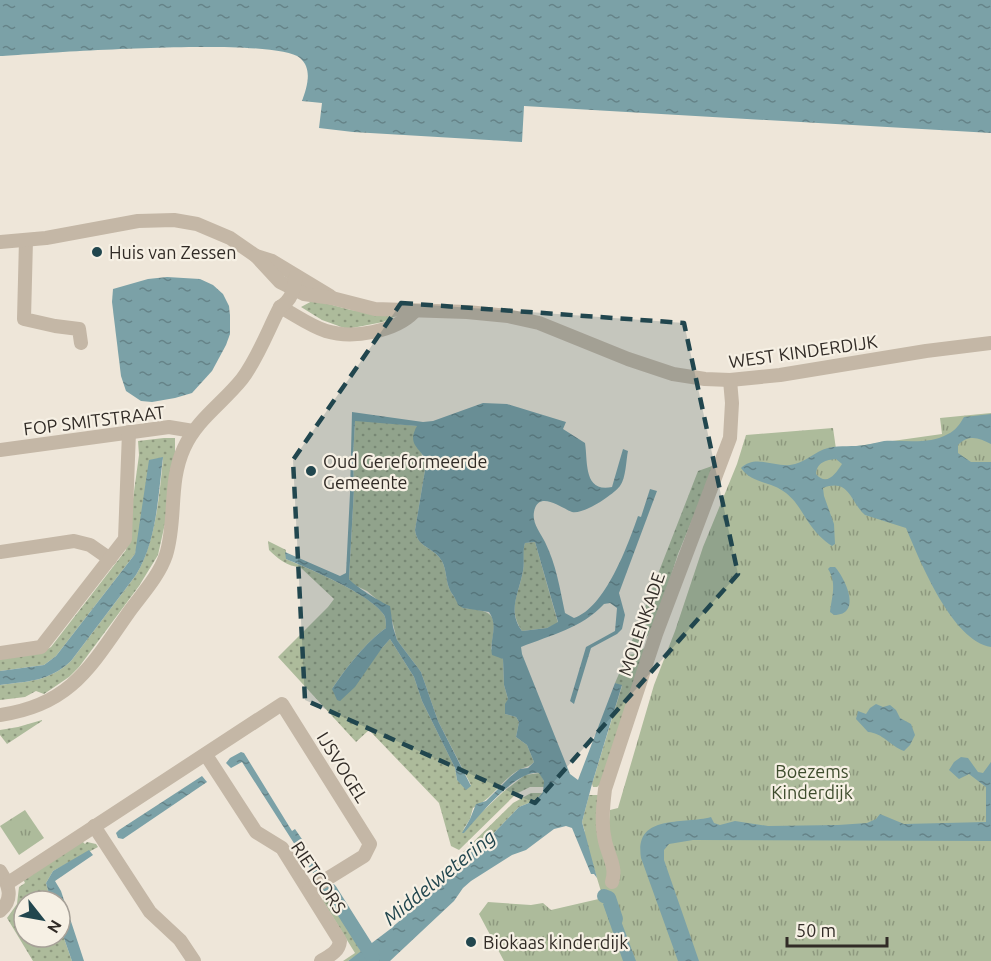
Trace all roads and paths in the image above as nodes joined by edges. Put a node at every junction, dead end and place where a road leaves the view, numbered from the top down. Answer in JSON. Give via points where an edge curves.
{"nodes":[{"id":1,"x":26,"y":240,"type":"junction"},
{"id":2,"x":0,"y":242,"type":"edge"},
{"id":3,"x":256,"y":256,"type":"junction"},
{"id":4,"x":300,"y":272,"type":"junction"},
{"id":5,"x":289,"y":288,"type":"junction"},
{"id":6,"x":332,"y":298,"type":"junction"},
{"id":7,"x":280,"y":307,"type":"junction"},
{"id":8,"x":414,"y":312,"type":"junction"},
{"id":9,"x":81,"y":343,"type":"dead end"},
{"id":10,"x":991,"y":343,"type":"edge"},
{"id":11,"x":730,"y":380,"type":"junction"},
{"id":12,"x":193,"y":431,"type":"junction"},
{"id":13,"x":129,"y":432,"type":"junction"},
{"id":14,"x":0,"y":450,"type":"edge"},
{"id":15,"x":0,"y":552,"type":"edge"},
{"id":16,"x":110,"y":559,"type":"junction"},
{"id":17,"x":0,"y":653,"type":"edge"},
{"id":18,"x":0,"y":715,"type":"edge"},
{"id":19,"x":206,"y":755,"type":"junction"},
{"id":20,"x":94,"y":826,"type":"junction"},
{"id":21,"x":4,"y":877,"type":"edge"},
{"id":22,"x":612,"y":882,"type":"dead end"},
{"id":23,"x":309,"y":891,"type":"junction"},
{"id":24,"x":0,"y":910,"type":"edge"},
{"id":25,"x":194,"y":961,"type":"edge"},
{"id":26,"x":321,"y":961,"type":"edge"}],
"edges":[{"from":1,"to":2,"type":"street","name":"WEST KINDERDIJK"},
{"from":1,"to":3,"type":"street","name":"WEST KINDERDIJK","via":[[138,221],[174,220],[217,231]]},
{"from":1,"to":9,"type":"street","via":[[24,319],[79,329]]},
{"from":3,"to":4,"type":"street","name":"WEST KINDERDIJK"},
{"from":3,"to":5,"type":"street","name":"WEST KINDERDIJK"},
{"from":4,"to":5,"type":"street"},
{"from":4,"to":6,"type":"street","name":"WEST KINDERDIJK"},
{"from":5,"to":6,"type":"street","name":"WEST KINDERDIJK"},
{"from":5,"to":7,"type":"street","via":[[278,297]]},
{"from":6,"to":8,"type":"street","name":"WEST KINDERDIJK","via":[[375,309]]},
{"from":7,"to":8,"type":"street","via":[[326,331],[348,333],[388,329]]},
{"from":7,"to":12,"type":"street","via":[[242,378]]},
{"from":8,"to":11,"type":"street","name":"WEST KINDERDIJK","via":[[508,316],[673,374]]},
{"from":10,"to":11,"type":"street","name":"WEST KINDERDIJK"},
{"from":11,"to":22,"type":"street","name":"MOLENKADE","via":[[730,438],[656,634],[605,789],[604,840],[614,870]]},
{"from":12,"to":13,"type":"street","name":"FOP SMITSTRAAT","via":[[169,427]]},
{"from":12,"to":18,"type":"street","via":[[178,464],[170,537],[157,574],[77,681],[40,705]]},
{"from":13,"to":14,"type":"street","name":"FOP SMITSTRAAT"},
{"from":13,"to":16,"type":"street","via":[[125,539]]},
{"from":15,"to":16,"type":"street","via":[[74,541],[90,545]]},
{"from":16,"to":17,"type":"street","via":[[41,647]]},
{"from":19,"to":20,"type":"street"},
{"from":19,"to":23,"type":"street","name":"RIETGORS","via":[[256,832],[282,849]]},
{"from":19,"to":23,"type":"street","name":"IJSVOGEL","via":[[282,704],[370,844],[364,856]]},
{"from":20,"to":21,"type":"street"},
{"from":20,"to":25,"type":"street","via":[[150,912],[180,939]]},
{"from":21,"to":24,"type":"street","via":[[8,901]]},
{"from":23,"to":26,"type":"street","name":"RIETGORS","via":[[340,941],[335,952]]}]}
